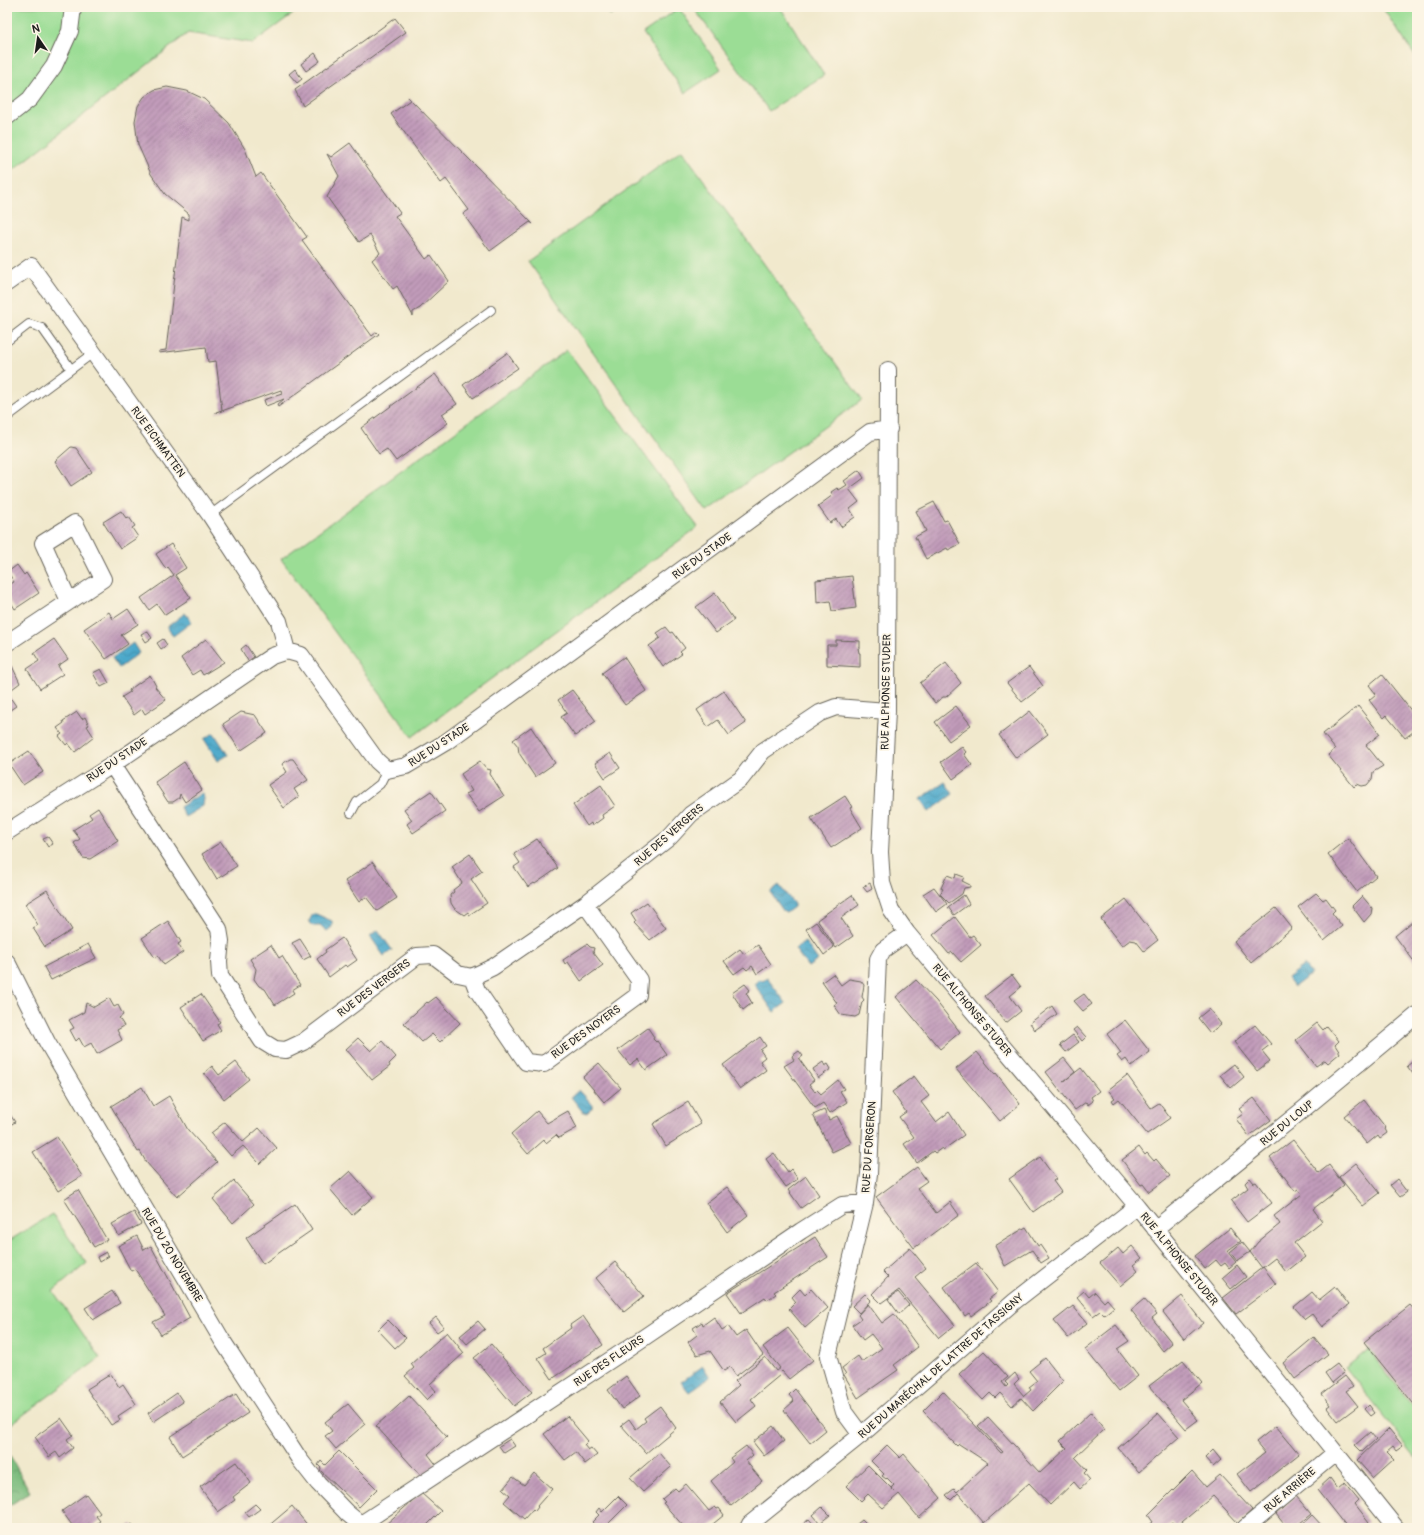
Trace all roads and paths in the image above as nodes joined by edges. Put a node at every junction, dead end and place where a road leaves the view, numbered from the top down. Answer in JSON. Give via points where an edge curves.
{"nodes":[{"id":1,"x":74,"y":7,"type":"edge"},
{"id":2,"x":7,"y":117,"type":"edge"},
{"id":3,"x":7,"y":283,"type":"edge"},
{"id":4,"x":491,"y":310,"type":"dead end"},
{"id":5,"x":7,"y":341,"type":"edge"},
{"id":6,"x":93,"y":353,"type":"junction"},
{"id":7,"x":71,"y":369,"type":"junction"},
{"id":8,"x":888,"y":370,"type":"dead end"},
{"id":9,"x":7,"y":417,"type":"edge"},
{"id":10,"x":889,"y":429,"type":"junction"},
{"id":11,"x":210,"y":515,"type":"junction"},
{"id":12,"x":69,"y":601,"type":"junction"},
{"id":13,"x":7,"y":643,"type":"edge"},
{"id":14,"x":287,"y":650,"type":"junction"},
{"id":15,"x":887,"y":711,"type":"junction"},
{"id":16,"x":112,"y":764,"type":"junction"},
{"id":17,"x":387,"y":770,"type":"junction"},
{"id":18,"x":351,"y":813,"type":"dead end"},
{"id":19,"x":7,"y":832,"type":"edge"},
{"id":20,"x":585,"y":904,"type":"junction"},
{"id":21,"x":907,"y":933,"type":"junction"},
{"id":22,"x":7,"y":962,"type":"edge"},
{"id":23,"x":472,"y":977,"type":"junction"},
{"id":24,"x":1417,"y":1015,"type":"edge"},
{"id":25,"x":865,"y":1203,"type":"junction"},
{"id":26,"x":1137,"y":1206,"type":"junction"},
{"id":27,"x":1155,"y":1229,"type":"junction"},
{"id":28,"x":861,"y":1435,"type":"junction"},
{"id":29,"x":1335,"y":1453,"type":"junction"},
{"id":30,"x":361,"y":1527,"type":"edge"},
{"id":31,"x":748,"y":1528,"type":"edge"},
{"id":32,"x":1245,"y":1528,"type":"edge"},
{"id":33,"x":1396,"y":1528,"type":"edge"}],
"edges":[{"from":1,"to":2,"type":"street","via":[[70,31],[54,66],[30,99]]},
{"from":3,"to":6,"type":"street","name":"RUE EICHMATTEN","via":[[31,266]]},
{"from":4,"to":11,"type":"lane"},
{"from":5,"to":7,"type":"lane","via":[[29,324],[42,328]]},
{"from":6,"to":7,"type":"lane"},
{"from":6,"to":11,"type":"street","name":"RUE EICHMATTEN"},
{"from":7,"to":9,"type":"lane"},
{"from":8,"to":10,"type":"street","name":"RUE ALPHONSE STUDER"},
{"from":10,"to":15,"type":"street","name":"RUE ALPHONSE STUDER"},
{"from":10,"to":17,"type":"street","name":"RUE DU STADE","via":[[870,432],[446,742],[406,766]]},
{"from":11,"to":14,"type":"street","name":"RUE EICHMATTEN","via":[[279,621]]},
{"from":12,"to":12,"type":"street","via":[[103,579],[76,523],[43,543]]},
{"from":12,"to":13,"type":"street"},
{"from":14,"to":16,"type":"street","name":"RUE DU STADE","via":[[272,656]]},
{"from":14,"to":17,"type":"street","via":[[301,655],[376,761]]},
{"from":15,"to":20,"type":"street","name":"RUE DES VERGERS","via":[[836,707],[820,713],[763,751],[741,779],[691,814],[670,837]]},
{"from":15,"to":21,"type":"street","name":"RUE ALPHONSE STUDER","via":[[880,852],[882,883],[891,910]]},
{"from":16,"to":19,"type":"street","name":"RUE DU STADE"},
{"from":16,"to":23,"type":"street","name":"RUE DES VERGERS","via":[[219,929],[220,976],[262,1041],[275,1049],[286,1050],[303,1042],[417,956],[433,955],[458,974]]},
{"from":17,"to":18,"type":"lane","via":[[380,784],[356,802]]},
{"from":20,"to":23,"type":"street","name":"RUE DES VERGERS","via":[[493,967]]},
{"from":20,"to":23,"type":"street","name":"RUE DES NOYERS","via":[[640,980],[638,995],[544,1064],[526,1062],[477,990]]},
{"from":21,"to":25,"type":"street","name":"RUE DU FORGERON","via":[[883,950],[878,959],[869,1174]]},
{"from":21,"to":26,"type":"street","name":"RUE ALPHONSE STUDER"},
{"from":22,"to":30,"type":"street","name":"RUE DU 20 NOVEMBRE","via":[[47,1042],[222,1340],[300,1460],[318,1483]]},
{"from":24,"to":27,"type":"street","name":"RUE DU LOUP"},
{"from":25,"to":28,"type":"street","name":"RUE DU FORGERON","via":[[828,1356],[844,1412]]},
{"from":25,"to":30,"type":"street","name":"RUE DES FLEURS","via":[[842,1205],[812,1224]]},
{"from":26,"to":27,"type":"street","name":"RUE ALPHONSE STUDER"},
{"from":26,"to":28,"type":"street","name":"RUE DU MARÉCHAL DE LATTRE DE TASSIGNY","via":[[1015,1301]]},
{"from":27,"to":29,"type":"street","name":"RUE ALPHONSE STUDER"},
{"from":28,"to":31,"type":"street","name":"RUE DU MARÉCHAL DE LATTRE DE TASSIGNY"},
{"from":29,"to":32,"type":"street","name":"RUE ARRIÈRE"},
{"from":29,"to":33,"type":"street","name":"RUE ALPHONSE STUDER"}]}
